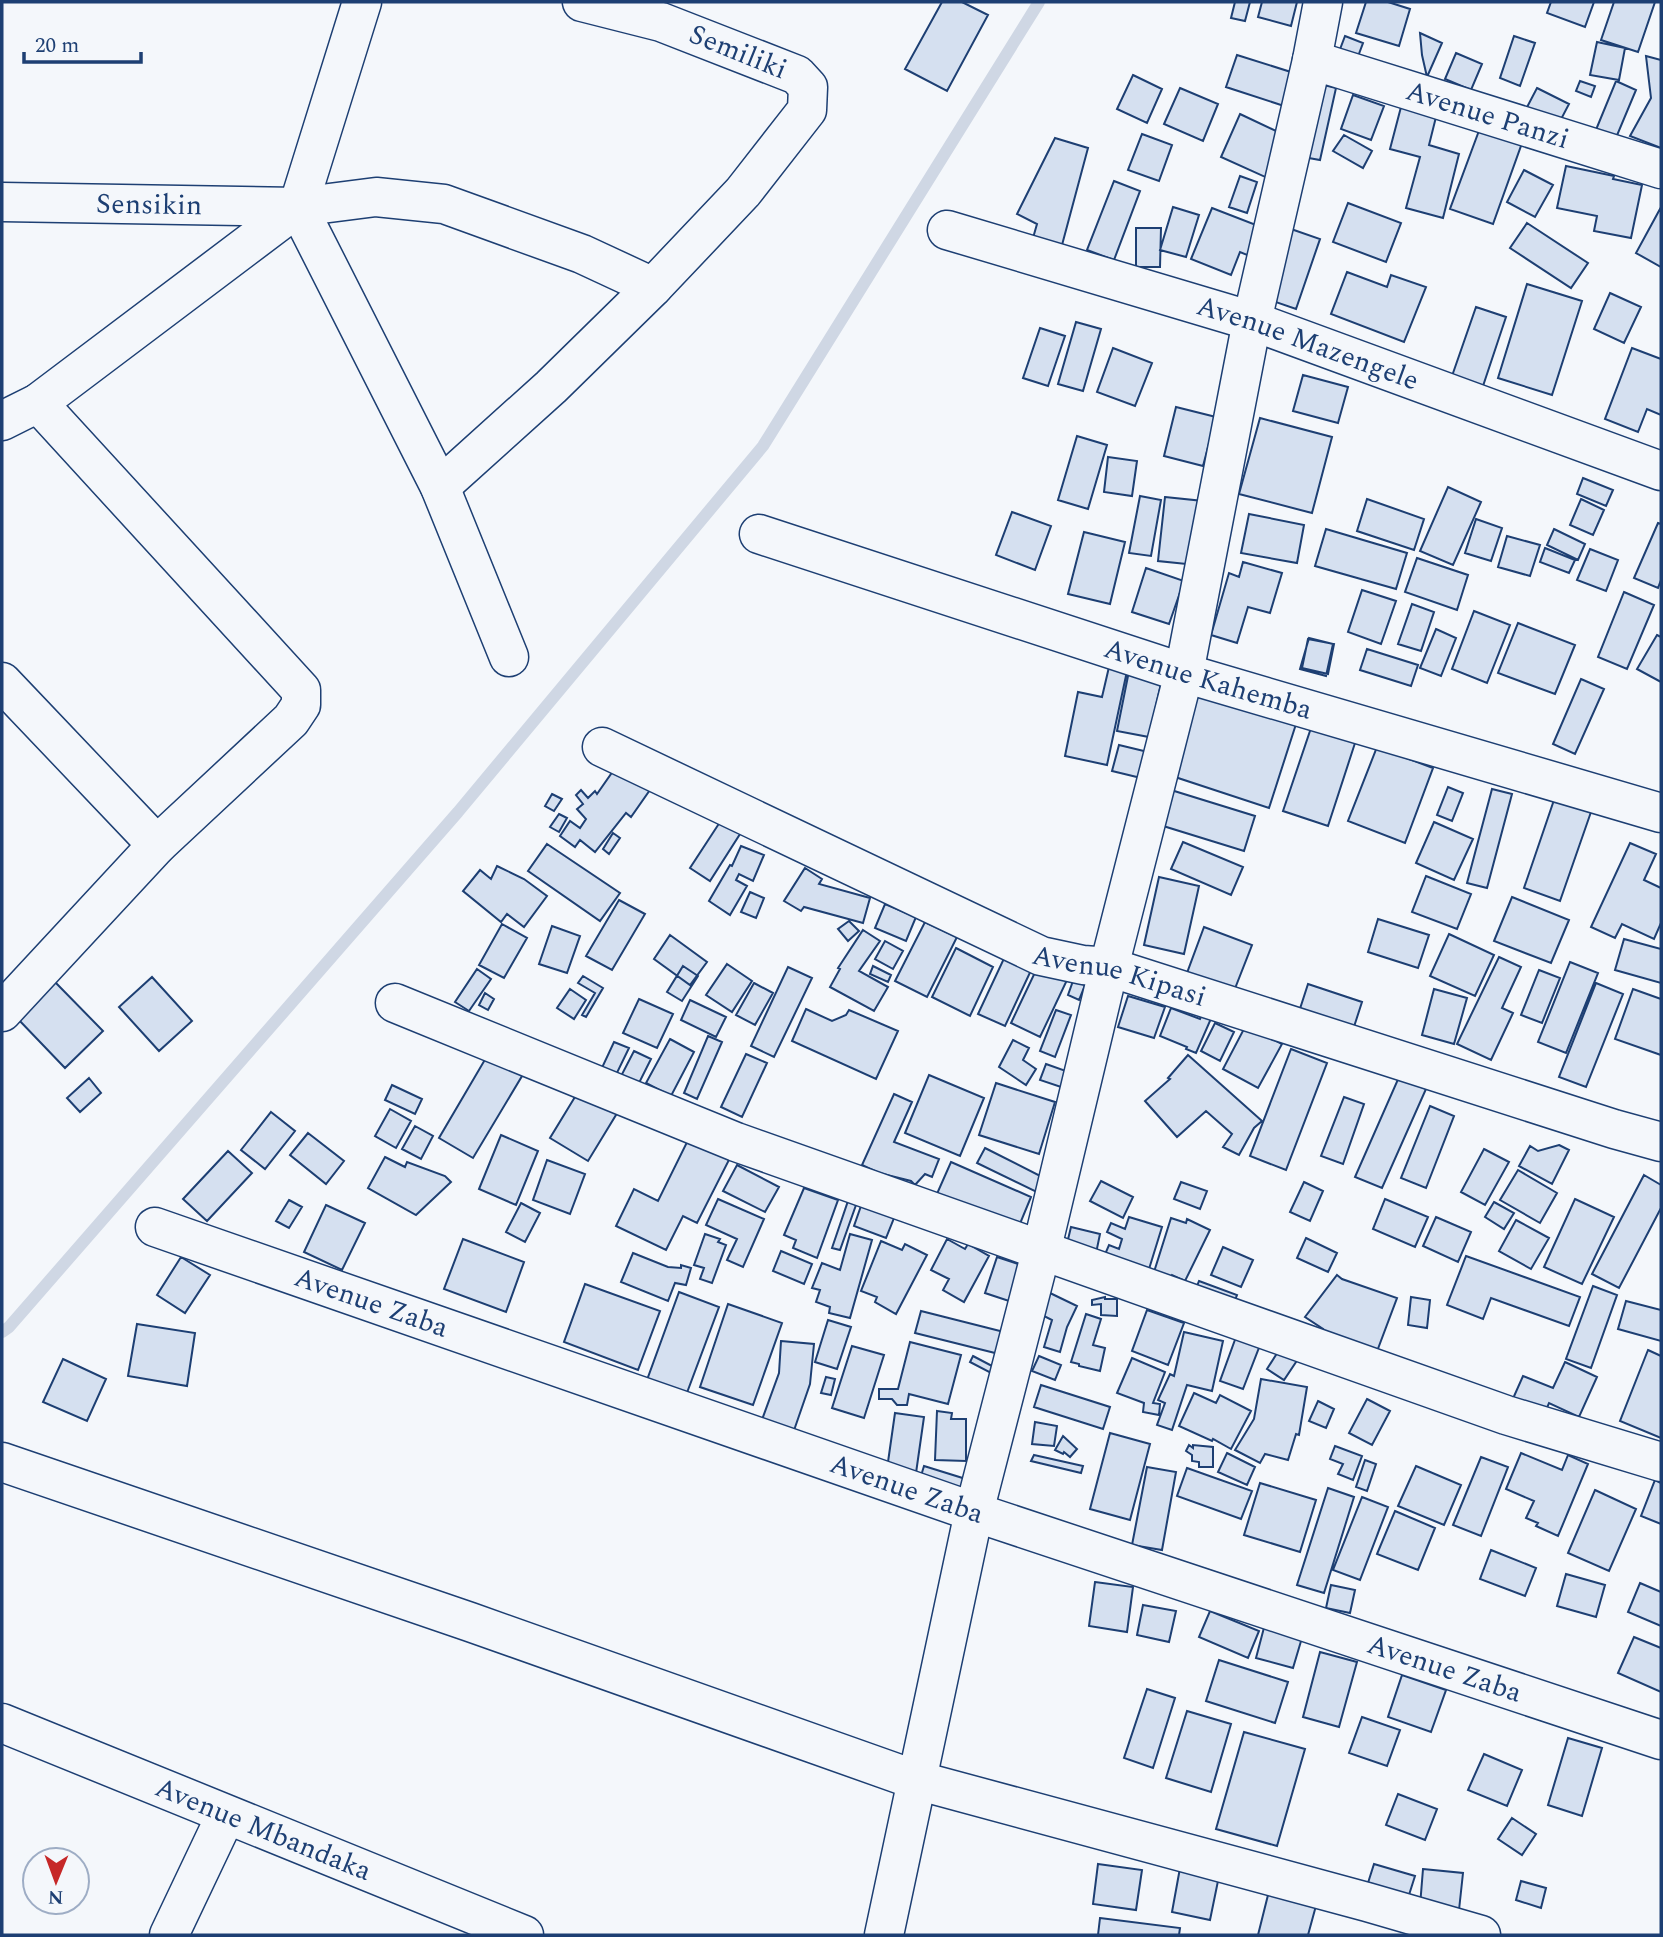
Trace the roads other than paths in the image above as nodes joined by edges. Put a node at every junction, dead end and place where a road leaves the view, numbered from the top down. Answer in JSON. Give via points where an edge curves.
{"nodes":[{"id":1,"x":362,"y":2,"type":"edge"},
{"id":2,"x":582,"y":2,"type":"edge"},
{"id":3,"x":1323,"y":2,"type":"edge"},
{"id":4,"x":1312,"y":60,"type":"junction"},
{"id":5,"x":1661,"y":169,"type":"edge"},
{"id":6,"x":2,"y":202,"type":"edge"},
{"id":7,"x":298,"y":207,"type":"junction"},
{"id":8,"x":947,"y":230,"type":"dead end"},
{"id":9,"x":653,"y":287,"type":"junction"},
{"id":10,"x":1252,"y":321,"type":"junction"},
{"id":11,"x":38,"y":403,"type":"junction"},
{"id":12,"x":2,"y":421,"type":"edge"},
{"id":13,"x":1661,"y":471,"type":"edge"},
{"id":14,"x":440,"y":487,"type":"junction"},
{"id":15,"x":759,"y":534,"type":"dead end"},
{"id":16,"x":509,"y":657,"type":"dead end"},
{"id":17,"x":1184,"y":673,"type":"junction"},
{"id":18,"x":2,"y":682,"type":"edge"},
{"id":19,"x":602,"y":747,"type":"dead end"},
{"id":20,"x":1661,"y":813,"type":"edge"},
{"id":21,"x":157,"y":845,"type":"junction"},
{"id":22,"x":1109,"y":967,"type":"junction"},
{"id":23,"x":395,"y":1003,"type":"dead end"},
{"id":24,"x":2,"y":1012,"type":"edge"},
{"id":25,"x":1661,"y":1142,"type":"edge"},
{"id":26,"x":155,"y":1227,"type":"dead end"},
{"id":27,"x":1041,"y":1252,"type":"junction"},
{"id":28,"x":2,"y":1462,"type":"edge"},
{"id":29,"x":1661,"y":1462,"type":"edge"},
{"id":30,"x":974,"y":1512,"type":"junction"},
{"id":31,"x":2,"y":1723,"type":"edge"},
{"id":32,"x":1661,"y":1740,"type":"edge"},
{"id":33,"x":916,"y":1780,"type":"junction"},
{"id":34,"x":226,"y":1815,"type":"junction"},
{"id":35,"x":169,"y":1935,"type":"edge"},
{"id":36,"x":524,"y":1935,"type":"edge"},
{"id":37,"x":884,"y":1935,"type":"edge"},
{"id":38,"x":1481,"y":1935,"type":"edge"}],
"edges":[{"from":1,"to":7,"type":"street"},
{"from":2,"to":9,"type":"street","name":"Semiliki","via":[[662,22],[797,75],[808,87],[807,110],[743,192]]},
{"from":3,"to":4,"type":"street"},
{"from":4,"to":5,"type":"street","name":"Avenue Panzi"},
{"from":4,"to":10,"type":"street"},
{"from":6,"to":7,"type":"street","name":"Sensikin"},
{"from":7,"to":9,"type":"street","name":"Sensikin","via":[[376,197],[444,204],[582,254]]},
{"from":7,"to":11,"type":"street"},
{"from":7,"to":14,"type":"street"},
{"from":8,"to":10,"type":"street","name":"Avenue Mazengele"},
{"from":9,"to":14,"type":"street"},
{"from":10,"to":13,"type":"street","name":"Avenue Mazengele"},
{"from":10,"to":17,"type":"street"},
{"from":11,"to":12,"type":"street"},
{"from":11,"to":21,"type":"street","via":[[301,690],[301,705],[291,720]]},
{"from":14,"to":16,"type":"street"},
{"from":15,"to":17,"type":"street","name":"Avenue Kahemba"},
{"from":17,"to":20,"type":"street","name":"Avenue Kahemba"},
{"from":17,"to":22,"type":"street"},
{"from":18,"to":21,"type":"street"},
{"from":19,"to":22,"type":"street","name":"Avenue Kipasi","via":[[1041,956]]},
{"from":21,"to":24,"type":"street"},
{"from":22,"to":25,"type":"street","name":"Avenue Kipasi"},
{"from":22,"to":27,"type":"street"},
{"from":23,"to":27,"type":"street","via":[[736,1142]]},
{"from":26,"to":30,"type":"street","name":"Avenue Zaba"},
{"from":27,"to":29,"type":"street","via":[[1506,1415]]},
{"from":27,"to":30,"type":"street"},
{"from":28,"to":33,"type":"street"},
{"from":30,"to":32,"type":"street","name":"Avenue Zaba"},
{"from":30,"to":33,"type":"street"},
{"from":31,"to":34,"type":"street","name":"Avenue Mbandaka"},
{"from":33,"to":37,"type":"street"},
{"from":33,"to":38,"type":"street"},
{"from":34,"to":35,"type":"street"},
{"from":34,"to":36,"type":"street","name":"Avenue Mbandaka"}]}
